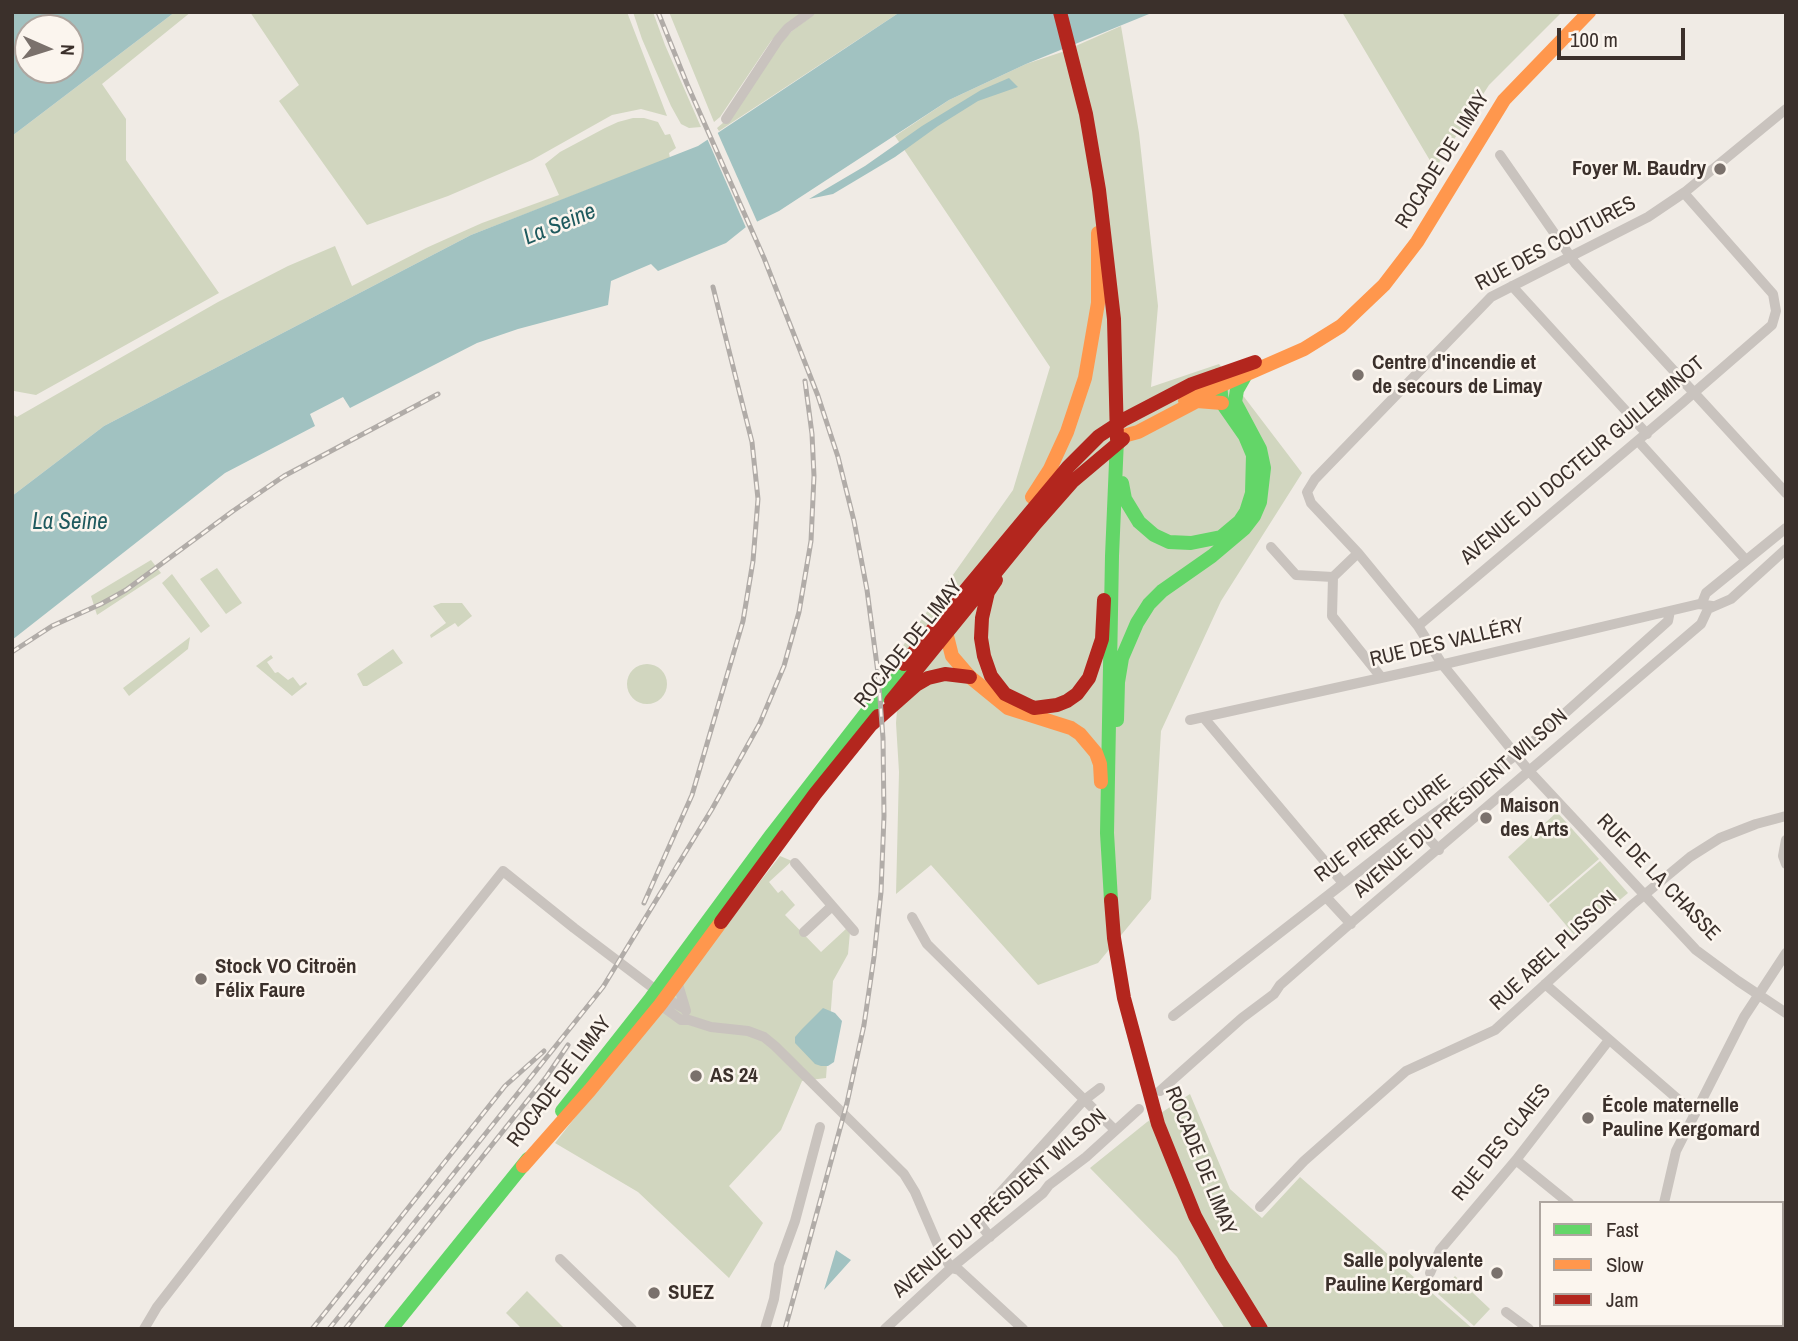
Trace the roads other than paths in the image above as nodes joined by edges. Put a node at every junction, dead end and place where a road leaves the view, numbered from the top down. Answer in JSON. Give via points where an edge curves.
{"nodes":[{"id":1,"x":810,"y":12,"type":"edge"},
{"id":2,"x":1060,"y":12,"type":"edge"},
{"id":3,"x":1589,"y":12,"type":"edge"},
{"id":4,"x":1786,"y":109,"type":"edge"},
{"id":5,"x":726,"y":119,"type":"dead end"},
{"id":6,"x":1500,"y":155,"type":"dead end"},
{"id":7,"x":1099,"y":190,"type":"junction"},
{"id":8,"x":1684,"y":193,"type":"junction"},
{"id":9,"x":1571,"y":256,"type":"junction"},
{"id":10,"x":1393,"y":271,"type":"junction"},
{"id":11,"x":1512,"y":286,"type":"junction"},
{"id":12,"x":1245,"y":376,"type":"junction"},
{"id":13,"x":1219,"y":381,"type":"junction"},
{"id":14,"x":1694,"y":393,"type":"junction"},
{"id":15,"x":1228,"y":403,"type":"junction"},
{"id":16,"x":1647,"y":433,"type":"junction"},
{"id":17,"x":1127,"y":435,"type":"junction"},
{"id":18,"x":1638,"y":441,"type":"junction"},
{"id":19,"x":1117,"y":451,"type":"junction"},
{"id":20,"x":1786,"y":493,"type":"edge"},
{"id":21,"x":1307,"y":495,"type":"joint"},
{"id":22,"x":1035,"y":524,"type":"junction"},
{"id":23,"x":1786,"y":528,"type":"edge"},
{"id":24,"x":1271,"y":547,"type":"dead end"},
{"id":25,"x":1786,"y":549,"type":"edge"},
{"id":26,"x":1358,"y":553,"type":"junction"},
{"id":27,"x":1112,"y":556,"type":"junction"},
{"id":28,"x":1746,"y":560,"type":"junction"},
{"id":29,"x":981,"y":570,"type":"junction"},
{"id":30,"x":1333,"y":577,"type":"junction"},
{"id":31,"x":961,"y":594,"type":"junction"},
{"id":32,"x":1707,"y":604,"type":"junction"},
{"id":33,"x":1670,"y":611,"type":"junction"},
{"id":34,"x":1418,"y":626,"type":"junction"},
{"id":35,"x":946,"y":632,"type":"junction"},
{"id":36,"x":1442,"y":664,"type":"junction"},
{"id":37,"x":970,"y":677,"type":"junction"},
{"id":38,"x":1381,"y":677,"type":"junction"},
{"id":39,"x":1203,"y":718,"type":"junction"},
{"id":40,"x":1190,"y":720,"type":"dead end"},
{"id":41,"x":872,"y":724,"type":"junction"},
{"id":42,"x":1515,"y":755,"type":"junction"},
{"id":43,"x":1109,"y":771,"type":"junction"},
{"id":44,"x":1529,"y":771,"type":"junction"},
{"id":45,"x":1786,"y":816,"type":"edge"},
{"id":46,"x":1417,"y":826,"type":"junction"},
{"id":47,"x":1107,"y":833,"type":"junction"},
{"id":48,"x":1786,"y":840,"type":"edge"},
{"id":49,"x":1439,"y":849,"type":"junction"},
{"id":50,"x":794,"y":863,"type":"dead end"},
{"id":51,"x":1786,"y":864,"type":"edge"},
{"id":52,"x":1343,"y":883,"type":"junction"},
{"id":53,"x":1644,"y":894,"type":"junction"},
{"id":54,"x":1326,"y":897,"type":"junction"},
{"id":55,"x":832,"y":906,"type":"junction"},
{"id":56,"x":912,"y":917,"type":"dead end"},
{"id":57,"x":1351,"y":924,"type":"junction"},
{"id":58,"x":854,"y":931,"type":"dead end"},
{"id":59,"x":804,"y":932,"type":"dead end"},
{"id":60,"x":1786,"y":953,"type":"edge"},
{"id":61,"x":677,"y":981,"type":"junction"},
{"id":62,"x":1545,"y":984,"type":"junction"},
{"id":63,"x":1759,"y":996,"type":"junction"},
{"id":64,"x":658,"y":998,"type":"junction"},
{"id":65,"x":684,"y":1008,"type":"junction"},
{"id":66,"x":1786,"y":1013,"type":"edge"},
{"id":67,"x":1173,"y":1016,"type":"dead end"},
{"id":68,"x":690,"y":1020,"type":"junction"},
{"id":69,"x":1609,"y":1040,"type":"junction"},
{"id":70,"x":1100,"y":1088,"type":"dead end"},
{"id":71,"x":1160,"y":1091,"type":"dead end"},
{"id":72,"x":1083,"y":1101,"type":"junction"},
{"id":73,"x":1139,"y":1109,"type":"dead end"},
{"id":74,"x":1695,"y":1114,"type":"junction"},
{"id":75,"x":820,"y":1127,"type":"dead end"},
{"id":76,"x":1115,"y":1130,"type":"junction"},
{"id":77,"x":1516,"y":1160,"type":"junction"},
{"id":78,"x":1567,"y":1201,"type":"edge"},
{"id":79,"x":1664,"y":1201,"type":"edge"},
{"id":80,"x":1260,"y":1207,"type":"dead end"},
{"id":81,"x":990,"y":1237,"type":"junction"},
{"id":82,"x":560,"y":1259,"type":"dead end"},
{"id":83,"x":951,"y":1268,"type":"junction"},
{"id":84,"x":1430,"y":1273,"type":"dead end"},
{"id":85,"x":1506,"y":1312,"type":"dead end"},
{"id":86,"x":144,"y":1328,"type":"edge"},
{"id":87,"x":391,"y":1329,"type":"edge"},
{"id":88,"x":632,"y":1329,"type":"edge"},
{"id":89,"x":765,"y":1329,"type":"edge"},
{"id":90,"x":885,"y":1329,"type":"edge"},
{"id":91,"x":1023,"y":1329,"type":"edge"},
{"id":92,"x":1261,"y":1329,"type":"edge"},
{"id":93,"x":1528,"y":1329,"type":"edge"}],
"edges":[{"from":1,"to":5,"type":"street","via":[[778,40]]},
{"from":2,"to":7,"type":"main road","via":[[1086,114]]},
{"from":3,"to":10,"type":"main road","name":"ROCADE DE LIMAY","via":[[1504,100],[1417,242]]},
{"from":4,"to":8,"type":"street","name":"RUE DES COUTURES"},
{"from":6,"to":9,"type":"street"},
{"from":7,"to":19,"type":"main road","via":[[1114,319]]},
{"from":7,"to":29,"type":"main road","via":[[1098,303],[1079,400],[1050,470]]},
{"from":8,"to":9,"type":"street","name":"RUE DES COUTURES"},
{"from":8,"to":14,"type":"street","name":"AVENUE DU DOCTEUR GUILLEMINOT","via":[[1773,294],[1776,311],[1772,325]]},
{"from":9,"to":11,"type":"street","name":"RUE DES COUTURES"},
{"from":9,"to":14,"type":"street"},
{"from":10,"to":12,"type":"main road","name":"ROCADE DE LIMAY","via":[[1341,326]]},
{"from":10,"to":13,"type":"main road","name":"ROCADE DE LIMAY","via":[[1296,345]]},
{"from":11,"to":16,"type":"street"},
{"from":11,"to":21,"type":"street","name":"RUE DES COUTURES","via":[[1480,306],[1315,479]]},
{"from":12,"to":13,"type":"main road","name":"ROCADE DE LIMAY"},
{"from":12,"to":15,"type":"main road"},
{"from":13,"to":15,"type":"main road"},
{"from":13,"to":17,"type":"main road","name":"ROCADE DE LIMAY"},
{"from":13,"to":29,"type":"main road","name":"ROCADE DE LIMAY","via":[[1192,384],[1099,436]]},
{"from":14,"to":16,"type":"street","name":"AVENUE DU DOCTEUR GUILLEMINOT"},
{"from":14,"to":20,"type":"street"},
{"from":15,"to":17,"type":"main road","via":[[1197,401]]},
{"from":15,"to":19,"type":"main road","via":[[1253,454],[1254,473],[1247,512],[1221,537],[1180,544],[1145,528],[1125,499]]},
{"from":15,"to":43,"type":"main road","via":[[1260,449],[1264,468],[1260,502],[1244,529],[1162,591],[1137,623],[1122,658]]},
{"from":16,"to":18,"type":"street","name":"AVENUE DU DOCTEUR GUILLEMINOT"},
{"from":17,"to":22,"type":"main road","name":"ROCADE DE LIMAY","via":[[1072,482]]},
{"from":18,"to":28,"type":"street"},
{"from":18,"to":34,"type":"street","name":"AVENUE DU DOCTEUR GUILLEMINOT"},
{"from":19,"to":27,"type":"main road"},
{"from":21,"to":26,"type":"street","name":"RUE DE LA CHASSE"},
{"from":22,"to":27,"type":"main road","via":[[988,592],[982,618],[982,642],[992,676],[1005,694],[1020,703],[1034,708],[1057,705],[1077,694],[1089,678],[1101,639]]},
{"from":22,"to":35,"type":"main road","name":"ROCADE DE LIMAY"},
{"from":23,"to":28,"type":"street"},
{"from":24,"to":30,"type":"street","via":[[1296,575]]},
{"from":25,"to":32,"type":"street","name":"AVENUE DU PRÉSIDENT WILSON","via":[[1731,599]]},
{"from":26,"to":30,"type":"street"},
{"from":26,"to":34,"type":"street","name":"RUE DE LA CHASSE"},
{"from":27,"to":43,"type":"main road"},
{"from":28,"to":32,"type":"street","via":[[1706,593]]},
{"from":29,"to":31,"type":"main road","name":"ROCADE DE LIMAY"},
{"from":30,"to":38,"type":"street","via":[[1332,616]]},
{"from":31,"to":35,"type":"main road"},
{"from":31,"to":64,"type":"main road","name":"ROCADE DE LIMAY","via":[[772,834]]},
{"from":32,"to":33,"type":"street","name":"RUE DES VALLÉRY"},
{"from":32,"to":44,"type":"street","name":"AVENUE DU PRÉSIDENT WILSON","via":[[1701,624]]},
{"from":33,"to":36,"type":"street","name":"RUE DES VALLÉRY"},
{"from":33,"to":42,"type":"street","name":"RUE PIERRE CURIE","via":[[1668,621]]},
{"from":34,"to":36,"type":"street","name":"RUE DE LA CHASSE"},
{"from":35,"to":37,"type":"main road","via":[[952,656]]},
{"from":35,"to":41,"type":"main road","name":"ROCADE DE LIMAY"},
{"from":36,"to":38,"type":"street","name":"RUE DES VALLÉRY"},
{"from":36,"to":42,"type":"street","name":"RUE DE LA CHASSE"},
{"from":37,"to":41,"type":"main road","via":[[945,674],[928,678]]},
{"from":37,"to":47,"type":"main road","via":[[1008,708],[1071,728],[1087,740],[1100,764]]},
{"from":38,"to":39,"type":"street","name":"RUE DES VALLÉRY"},
{"from":39,"to":40,"type":"street","name":"RUE DES VALLÉRY"},
{"from":39,"to":52,"type":"street"},
{"from":41,"to":61,"type":"main road","name":"ROCADE DE LIMAY"},
{"from":42,"to":44,"type":"street","name":"RUE DE LA CHASSE"},
{"from":42,"to":46,"type":"street","name":"RUE PIERRE CURIE"},
{"from":43,"to":47,"type":"main road"},
{"from":44,"to":49,"type":"street","name":"AVENUE DU PRÉSIDENT WILSON"},
{"from":44,"to":53,"type":"street","name":"RUE DE LA CHASSE"},
{"from":45,"to":53,"type":"street","name":"RUE ABEL PLISSON","via":[[1720,838]]},
{"from":46,"to":49,"type":"street"},
{"from":46,"to":52,"type":"street","name":"RUE PIERRE CURIE"},
{"from":47,"to":92,"type":"main road","name":"ROCADE DE LIMAY","via":[[1114,938],[1124,998],[1158,1124],[1195,1216]]},
{"from":48,"to":51,"type":"street"},
{"from":49,"to":57,"type":"street","name":"AVENUE DU PRÉSIDENT WILSON"},
{"from":50,"to":55,"type":"street"},
{"from":52,"to":54,"type":"street","name":"RUE PIERRE CURIE"},
{"from":53,"to":62,"type":"street","name":"RUE ABEL PLISSON"},
{"from":53,"to":63,"type":"street","name":"RUE DE LA CHASSE","via":[[1696,950]]},
{"from":54,"to":57,"type":"street"},
{"from":54,"to":67,"type":"street","name":"RUE PIERRE CURIE"},
{"from":55,"to":58,"type":"street"},
{"from":55,"to":59,"type":"street"},
{"from":56,"to":72,"type":"street","via":[[927,944]]},
{"from":57,"to":71,"type":"street","name":"AVENUE DU PRÉSIDENT WILSON"},
{"from":60,"to":63,"type":"street"},
{"from":61,"to":64,"type":"main road","name":"ROCADE DE LIMAY"},
{"from":61,"to":65,"type":"street"},
{"from":62,"to":69,"type":"street"},
{"from":62,"to":80,"type":"street","name":"RUE ABEL PLISSON","via":[[1495,1030],[1406,1071],[1304,1161]]},
{"from":63,"to":66,"type":"street","name":"RUE DE LA CHASSE"},
{"from":63,"to":74,"type":"street"},
{"from":64,"to":65,"type":"street"},
{"from":64,"to":68,"type":"street","via":[[681,1020]]},
{"from":64,"to":86,"type":"street","via":[[503,871]]},
{"from":64,"to":87,"type":"main road","name":"ROCADE DE LIMAY","via":[[590,1090]]},
{"from":65,"to":68,"type":"street"},
{"from":68,"to":83,"type":"street","via":[[748,1031],[775,1046],[904,1174]]},
{"from":69,"to":74,"type":"street"},
{"from":69,"to":77,"type":"street","name":"RUE DES CLAIES"},
{"from":70,"to":72,"type":"street"},
{"from":72,"to":76,"type":"street"},
{"from":72,"to":81,"type":"street","via":[[981,1214],[980,1224]]},
{"from":73,"to":76,"type":"street","name":"AVENUE DU PRÉSIDENT WILSON"},
{"from":74,"to":79,"type":"street","via":[[1676,1151]]},
{"from":75,"to":89,"type":"street"},
{"from":76,"to":81,"type":"street","name":"AVENUE DU PRÉSIDENT WILSON"},
{"from":77,"to":78,"type":"street"},
{"from":77,"to":84,"type":"street","name":"RUE DES CLAIES","via":[[1440,1250]]},
{"from":81,"to":83,"type":"street","name":"AVENUE DU PRÉSIDENT WILSON"},
{"from":82,"to":88,"type":"street"},
{"from":83,"to":90,"type":"street","name":"AVENUE DU PRÉSIDENT WILSON"},
{"from":83,"to":91,"type":"street","via":[[959,1270]]},
{"from":85,"to":93,"type":"street"}]}
